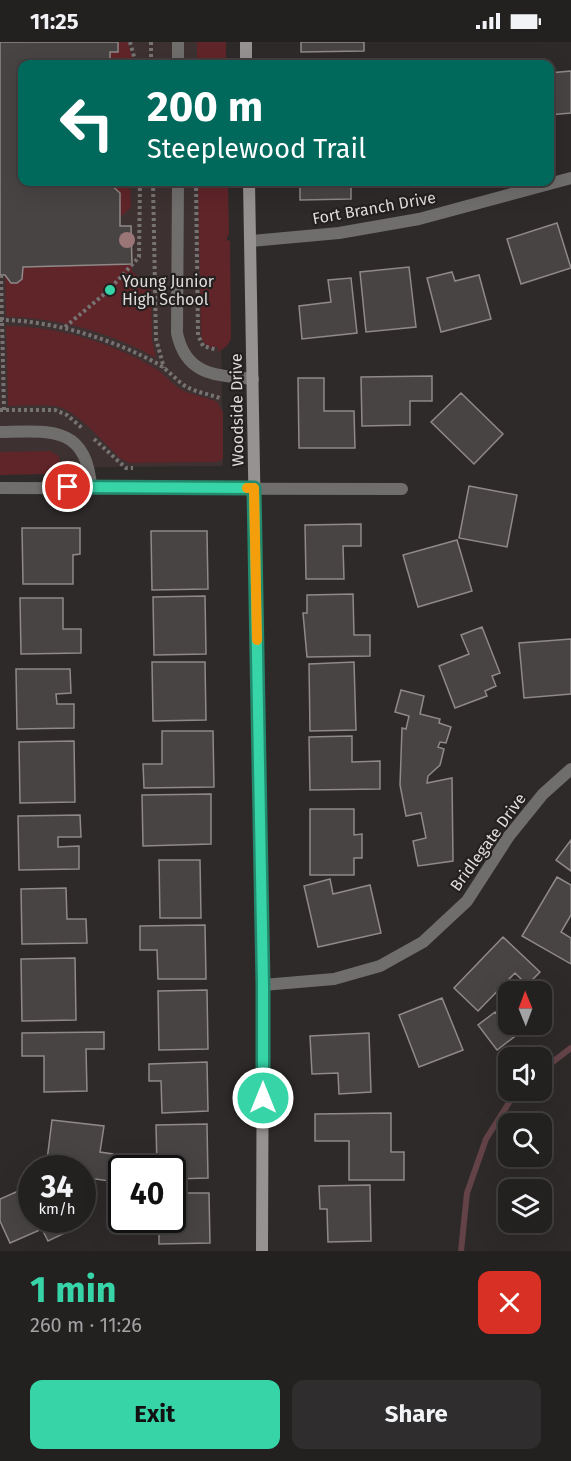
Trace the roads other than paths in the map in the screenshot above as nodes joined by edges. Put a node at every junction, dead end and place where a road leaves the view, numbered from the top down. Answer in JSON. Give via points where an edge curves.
{"nodes":[{"id":1,"x":178,"y":42,"type":"edge"},
{"id":2,"x":246,"y":42,"type":"edge"},
{"id":3,"x":178,"y":60,"type":"edge"},
{"id":4,"x":246,"y":60,"type":"edge"},
{"id":5,"x":571,"y":178,"type":"edge"},
{"id":6,"x":554,"y":183,"type":"edge"},
{"id":7,"x":178,"y":186,"type":"edge"},
{"id":8,"x":249,"y":186,"type":"edge"},
{"id":9,"x":541,"y":186,"type":"edge"},
{"id":10,"x":251,"y":241,"type":"junction"},
{"id":11,"x":253,"y":379,"type":"junction"},
{"id":12,"x":0,"y":432,"type":"edge"},
{"id":13,"x":91,"y":487,"type":"junction"},
{"id":14,"x":0,"y":488,"type":"edge"},
{"id":15,"x":254,"y":488,"type":"junction"},
{"id":16,"x":402,"y":489,"type":"dead end"},
{"id":17,"x":571,"y":769,"type":"edge"},
{"id":18,"x":263,"y":985,"type":"junction"},
{"id":19,"x":262,"y":1251,"type":"edge"}],
"edges":[{"from":1,"to":3,"type":"street"},
{"from":2,"to":4,"type":"street"},
{"from":5,"to":6,"type":"street","name":"Fort Branch Drive"},
{"from":7,"to":11,"type":"street","via":[[177,333],[182,350],[193,365],[206,372]]},
{"from":8,"to":10,"type":"street","name":"Woodside Drive"},
{"from":9,"to":10,"type":"street","name":"Fort Branch Drive","via":[[419,219],[339,233]]},
{"from":10,"to":11,"type":"street","name":"Woodside Drive"},
{"from":11,"to":15,"type":"street","name":"Woodside Drive"},
{"from":12,"to":13,"type":"street","via":[[52,431],[70,439],[84,453]]},
{"from":13,"to":14,"type":"street"},
{"from":13,"to":15,"type":"street"},
{"from":15,"to":16,"type":"street"},
{"from":15,"to":18,"type":"street","name":"Woodside Drive"},
{"from":17,"to":18,"type":"street","name":"Bridlegate Drive","via":[[543,794],[508,836],[467,901],[423,942],[380,966],[334,979]]},
{"from":18,"to":19,"type":"street","name":"Woodside Drive"}]}
